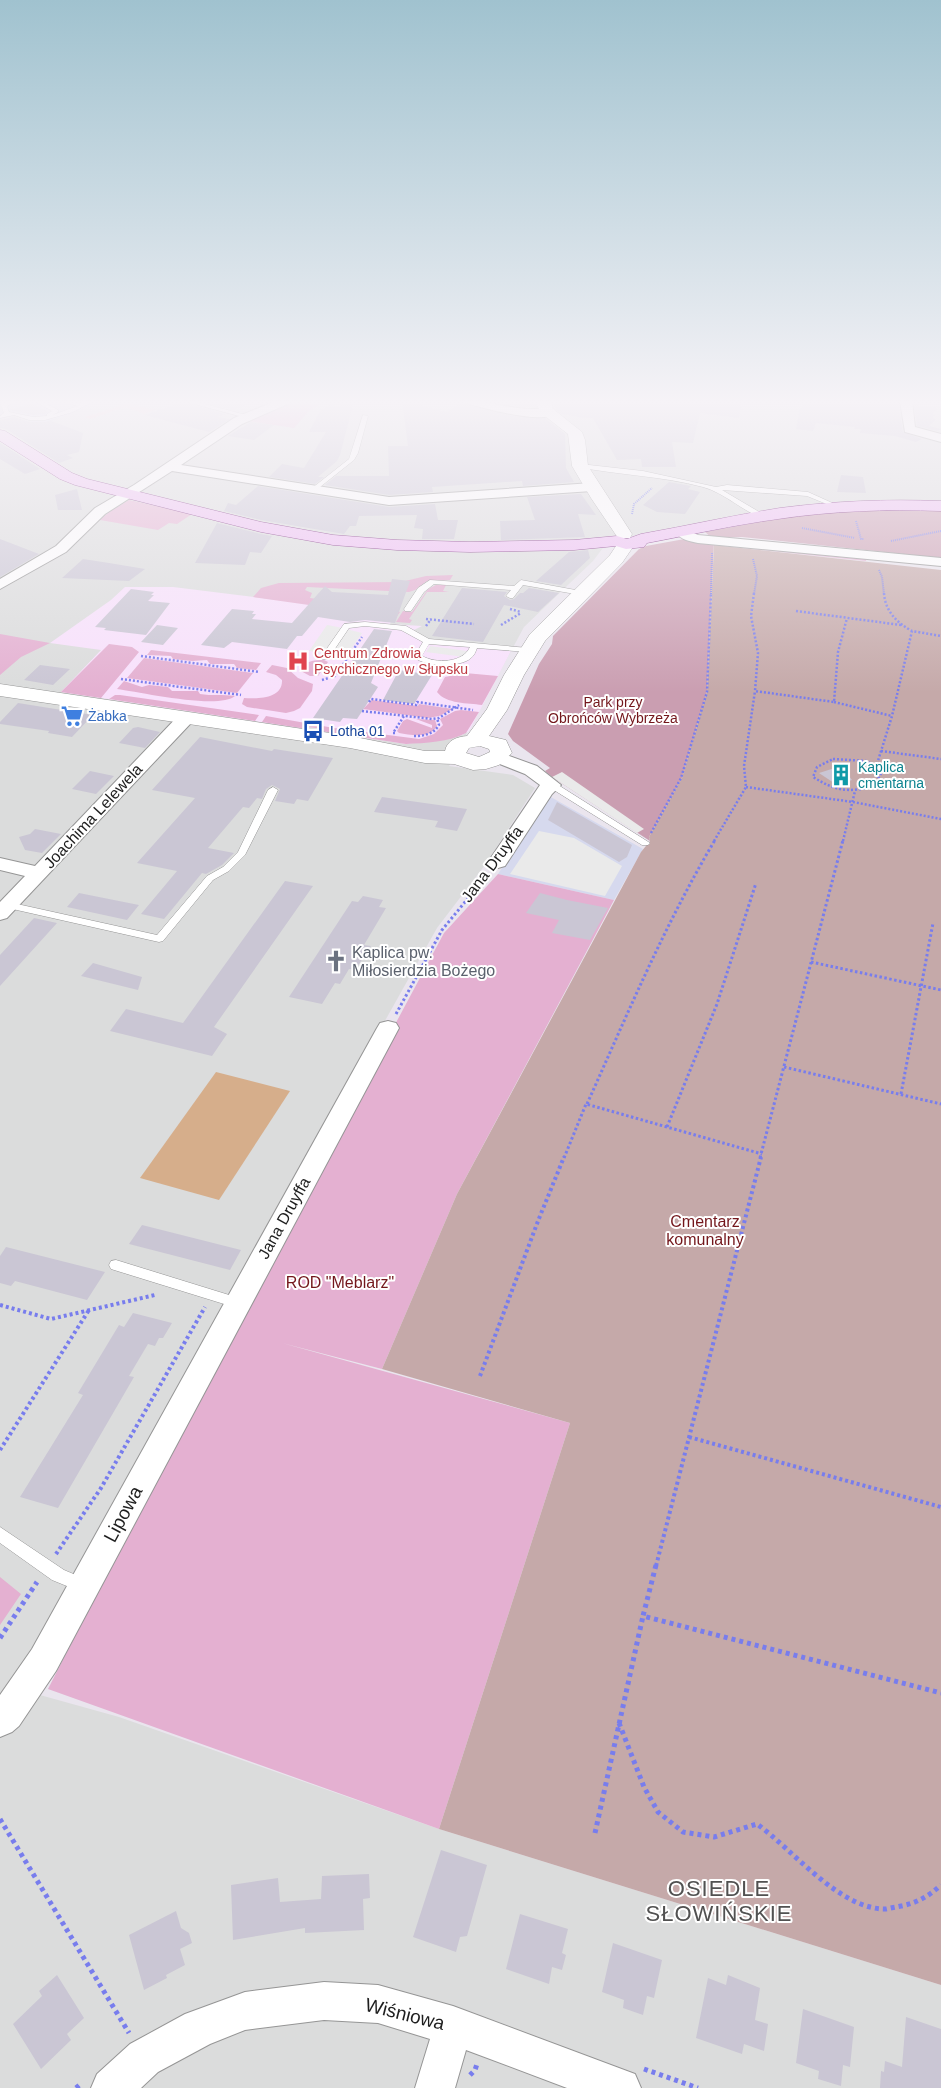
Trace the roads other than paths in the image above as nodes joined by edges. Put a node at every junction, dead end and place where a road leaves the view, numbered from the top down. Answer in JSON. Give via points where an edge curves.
{"nodes":[{"id":1,"x":121,"y":498,"type":"edge"},
{"id":2,"x":141,"y":498,"type":"edge"},
{"id":3,"x":378,"y":498,"type":"edge"},
{"id":4,"x":436,"y":498,"type":"edge"},
{"id":5,"x":598,"y":498,"type":"edge"},
{"id":6,"x":732,"y":498,"type":"edge"},
{"id":7,"x":818,"y":498,"type":"edge"},
{"id":8,"x":836,"y":506,"type":"junction"},
{"id":9,"x":941,"y":506,"type":"edge"},
{"id":10,"x":764,"y":517,"type":"junction"},
{"id":11,"x":682,"y":532,"type":"junction"},
{"id":12,"x":625,"y":544,"type":"junction"},
{"id":13,"x":941,"y":562,"type":"edge"},
{"id":14,"x":0,"y":585,"type":"edge"},
{"id":15,"x":516,"y":588,"type":"junction"},
{"id":16,"x":581,"y":593,"type":"junction"},
{"id":17,"x":510,"y":596,"type":"dead end"},
{"id":18,"x":408,"y":609,"type":"dead end"},
{"id":19,"x":427,"y":641,"type":"junction"},
{"id":20,"x":474,"y":646,"type":"junction"},
{"id":21,"x":528,"y":650,"type":"junction"},
{"id":22,"x":325,"y":657,"type":"dead end"},
{"id":23,"x":0,"y":690,"type":"edge"},
{"id":24,"x":186,"y":718,"type":"junction"},
{"id":25,"x":488,"y":746,"type":"junction"},
{"id":26,"x":457,"y":754,"type":"junction"},
{"id":27,"x":552,"y":785,"type":"junction"},
{"id":28,"x":273,"y":790,"type":"dead end"},
{"id":29,"x":647,"y":840,"type":"road end"},
{"id":30,"x":498,"y":862,"type":"road end"},
{"id":31,"x":0,"y":864,"type":"edge"},
{"id":32,"x":39,"y":873,"type":"junction"},
{"id":33,"x":4,"y":909,"type":"edge"},
{"id":34,"x":388,"y":1028,"type":"dead end"},
{"id":35,"x":116,"y":1265,"type":"dead end"},
{"id":36,"x":225,"y":1299,"type":"junction"},
{"id":37,"x":0,"y":1534,"type":"edge"},
{"id":38,"x":84,"y":1586,"type":"junction"},
{"id":39,"x":0,"y":1720,"type":"edge"},
{"id":40,"x":453,"y":2026,"type":"junction"},
{"id":41,"x":112,"y":2088,"type":"edge"},
{"id":42,"x":435,"y":2088,"type":"edge"},
{"id":43,"x":621,"y":2088,"type":"edge"}],
"edges":[{"from":1,"to":14,"type":"street","via":[[100,511],[61,549]]},
{"from":2,"to":12,"type":"main road","via":[[261,527],[334,540],[422,546]]},
{"from":3,"to":4,"type":"street","via":[[398,501]]},
{"from":5,"to":12,"type":"street"},
{"from":6,"to":10,"type":"lane"},
{"from":7,"to":8,"type":"lane"},
{"from":8,"to":9,"type":"main road"},
{"from":8,"to":10,"type":"main road"},
{"from":10,"to":11,"type":"main road"},
{"from":11,"to":12,"type":"main road"},
{"from":11,"to":13,"type":"street","via":[[690,537],[713,540]]},
{"from":12,"to":16,"type":"street"},
{"from":15,"to":16,"type":"lane","via":[[522,582]]},
{"from":15,"to":17,"type":"lane"},
{"from":15,"to":18,"type":"lane","via":[[433,582],[421,590]]},
{"from":16,"to":21,"type":"street"},
{"from":19,"to":20,"type":"lane"},
{"from":19,"to":20,"type":"lane","via":[[418,657],[427,662],[462,660],[468,657]]},
{"from":19,"to":22,"type":"lane","via":[[403,628],[365,624],[347,626]]},
{"from":20,"to":21,"type":"lane"},
{"from":21,"to":25,"type":"street","via":[[488,710]]},
{"from":23,"to":24,"type":"street"},
{"from":24,"to":26,"type":"street","via":[[403,740],[425,757]]},
{"from":24,"to":32,"type":"street","name":"Joachima Lelewela"},
{"from":25,"to":26,"type":"street","via":[[462,743]]},
{"from":25,"to":26,"type":"street","via":[[488,762],[472,763]]},
{"from":25,"to":27,"type":"street"},
{"from":27,"to":29,"type":"lane"},
{"from":27,"to":30,"type":"street","name":"Jana Druyffa","via":[[545,790]]},
{"from":28,"to":33,"type":"lane","via":[[242,853],[226,869],[210,878],[159,939]]},
{"from":31,"to":32,"type":"street"},
{"from":32,"to":33,"type":"street","name":"Joachima Lelewela"},
{"from":34,"to":36,"type":"street","name":"Jana Druyffa"},
{"from":35,"to":36,"type":"lane"},
{"from":36,"to":38,"type":"street","name":"Lipowa"},
{"from":37,"to":38,"type":"lane","via":[[58,1575]]},
{"from":38,"to":39,"type":"street","name":"Lipowa","via":[[44,1660]]},
{"from":40,"to":41,"type":"street","name":"Wiśniowa","via":[[378,2004],[324,2001],[245,2010],[199,2028],[144,2058]]},
{"from":40,"to":42,"type":"street"},
{"from":40,"to":43,"type":"street","name":"Wiśniowa"}]}
